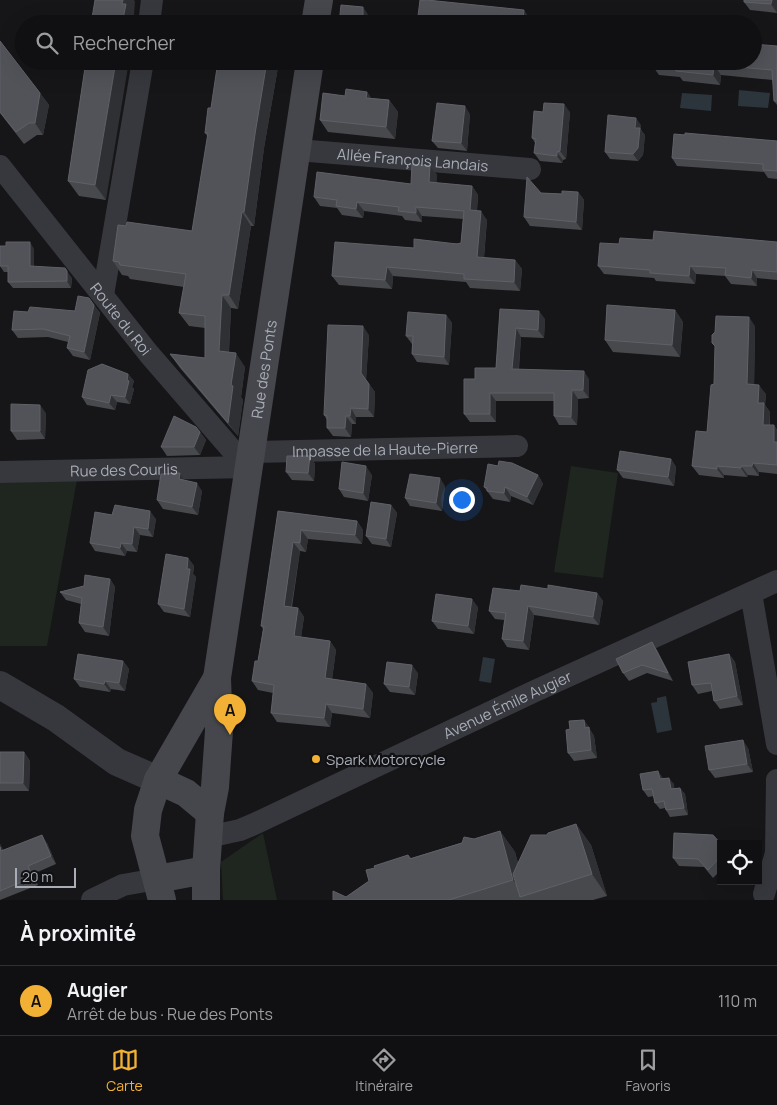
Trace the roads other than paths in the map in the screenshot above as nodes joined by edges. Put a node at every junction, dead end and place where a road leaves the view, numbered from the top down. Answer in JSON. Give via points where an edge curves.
{"nodes":[{"id":1,"x":152,"y":0,"type":"edge"},
{"id":2,"x":318,"y":0,"type":"edge"},
{"id":3,"x":150,"y":15,"type":"edge"},
{"id":4,"x":316,"y":15,"type":"edge"},
{"id":5,"x":141,"y":70,"type":"edge"},
{"id":6,"x":309,"y":70,"type":"edge"},
{"id":7,"x":297,"y":150,"type":"junction"},
{"id":8,"x":0,"y":166,"type":"edge"},
{"id":9,"x":530,"y":169,"type":"dead end"},
{"id":10,"x":102,"y":296,"type":"junction"},
{"id":11,"x":517,"y":446,"type":"dead end"},
{"id":12,"x":250,"y":460,"type":"junction"},
{"id":13,"x":0,"y":472,"type":"edge"},
{"id":14,"x":777,"y":581,"type":"edge"},
{"id":15,"x":751,"y":593,"type":"junction"},
{"id":16,"x":217,"y":678,"type":"junction"},
{"id":17,"x":0,"y":685,"type":"edge"},
{"id":18,"x":777,"y":744,"type":"edge"},
{"id":19,"x":158,"y":780,"type":"junction"},
{"id":20,"x":777,"y":780,"type":"edge"},
{"id":21,"x":209,"y":825,"type":"junction"},
{"id":22,"x":206,"y":870,"type":"junction"},
{"id":23,"x":159,"y":889,"type":"edge"},
{"id":24,"x":764,"y":894,"type":"dead end"},
{"id":25,"x":92,"y":900,"type":"edge"},
{"id":26,"x":206,"y":900,"type":"edge"}],
"edges":[{"from":1,"to":3,"type":"street"},
{"from":2,"to":4,"type":"main road"},
{"from":5,"to":10,"type":"street"},
{"from":6,"to":7,"type":"main road","name":"Rue des Ponts"},
{"from":7,"to":9,"type":"street","name":"Allée François Landais"},
{"from":7,"to":12,"type":"main road","name":"Rue des Ponts"},
{"from":8,"to":10,"type":"street","name":"Route du Roi"},
{"from":10,"to":12,"type":"street","name":"Route du Roi","via":[[232,450]]},
{"from":11,"to":12,"type":"street","name":"Impasse de la Haute-Pierre"},
{"from":12,"to":13,"type":"street","name":"Rue des Courlis"},
{"from":12,"to":16,"type":"main road","name":"Rue des Ponts"},
{"from":14,"to":15,"type":"street","name":"Avenue Émile Augier"},
{"from":15,"to":18,"type":"street"},
{"from":15,"to":21,"type":"street","name":"Avenue Émile Augier","via":[[252,825],[240,830]]},
{"from":16,"to":19,"type":"main road","name":"Rue des Ponts"},
{"from":16,"to":21,"type":"main road","name":"Rue des Ponts","via":[[219,731]]},
{"from":17,"to":19,"type":"street","via":[[56,718],[117,762]]},
{"from":19,"to":21,"type":"main road","via":[[186,793]]},
{"from":19,"to":23,"type":"main road","name":"Rue des Ponts","via":[[148,810],[146,836]]},
{"from":20,"to":24,"type":"street","via":[[776,853]]},
{"from":21,"to":22,"type":"main road","name":"Rue des Ponts"},
{"from":22,"to":23,"type":"main road"},
{"from":22,"to":26,"type":"main road"},
{"from":23,"to":25,"type":"street","via":[[124,884]]}]}
